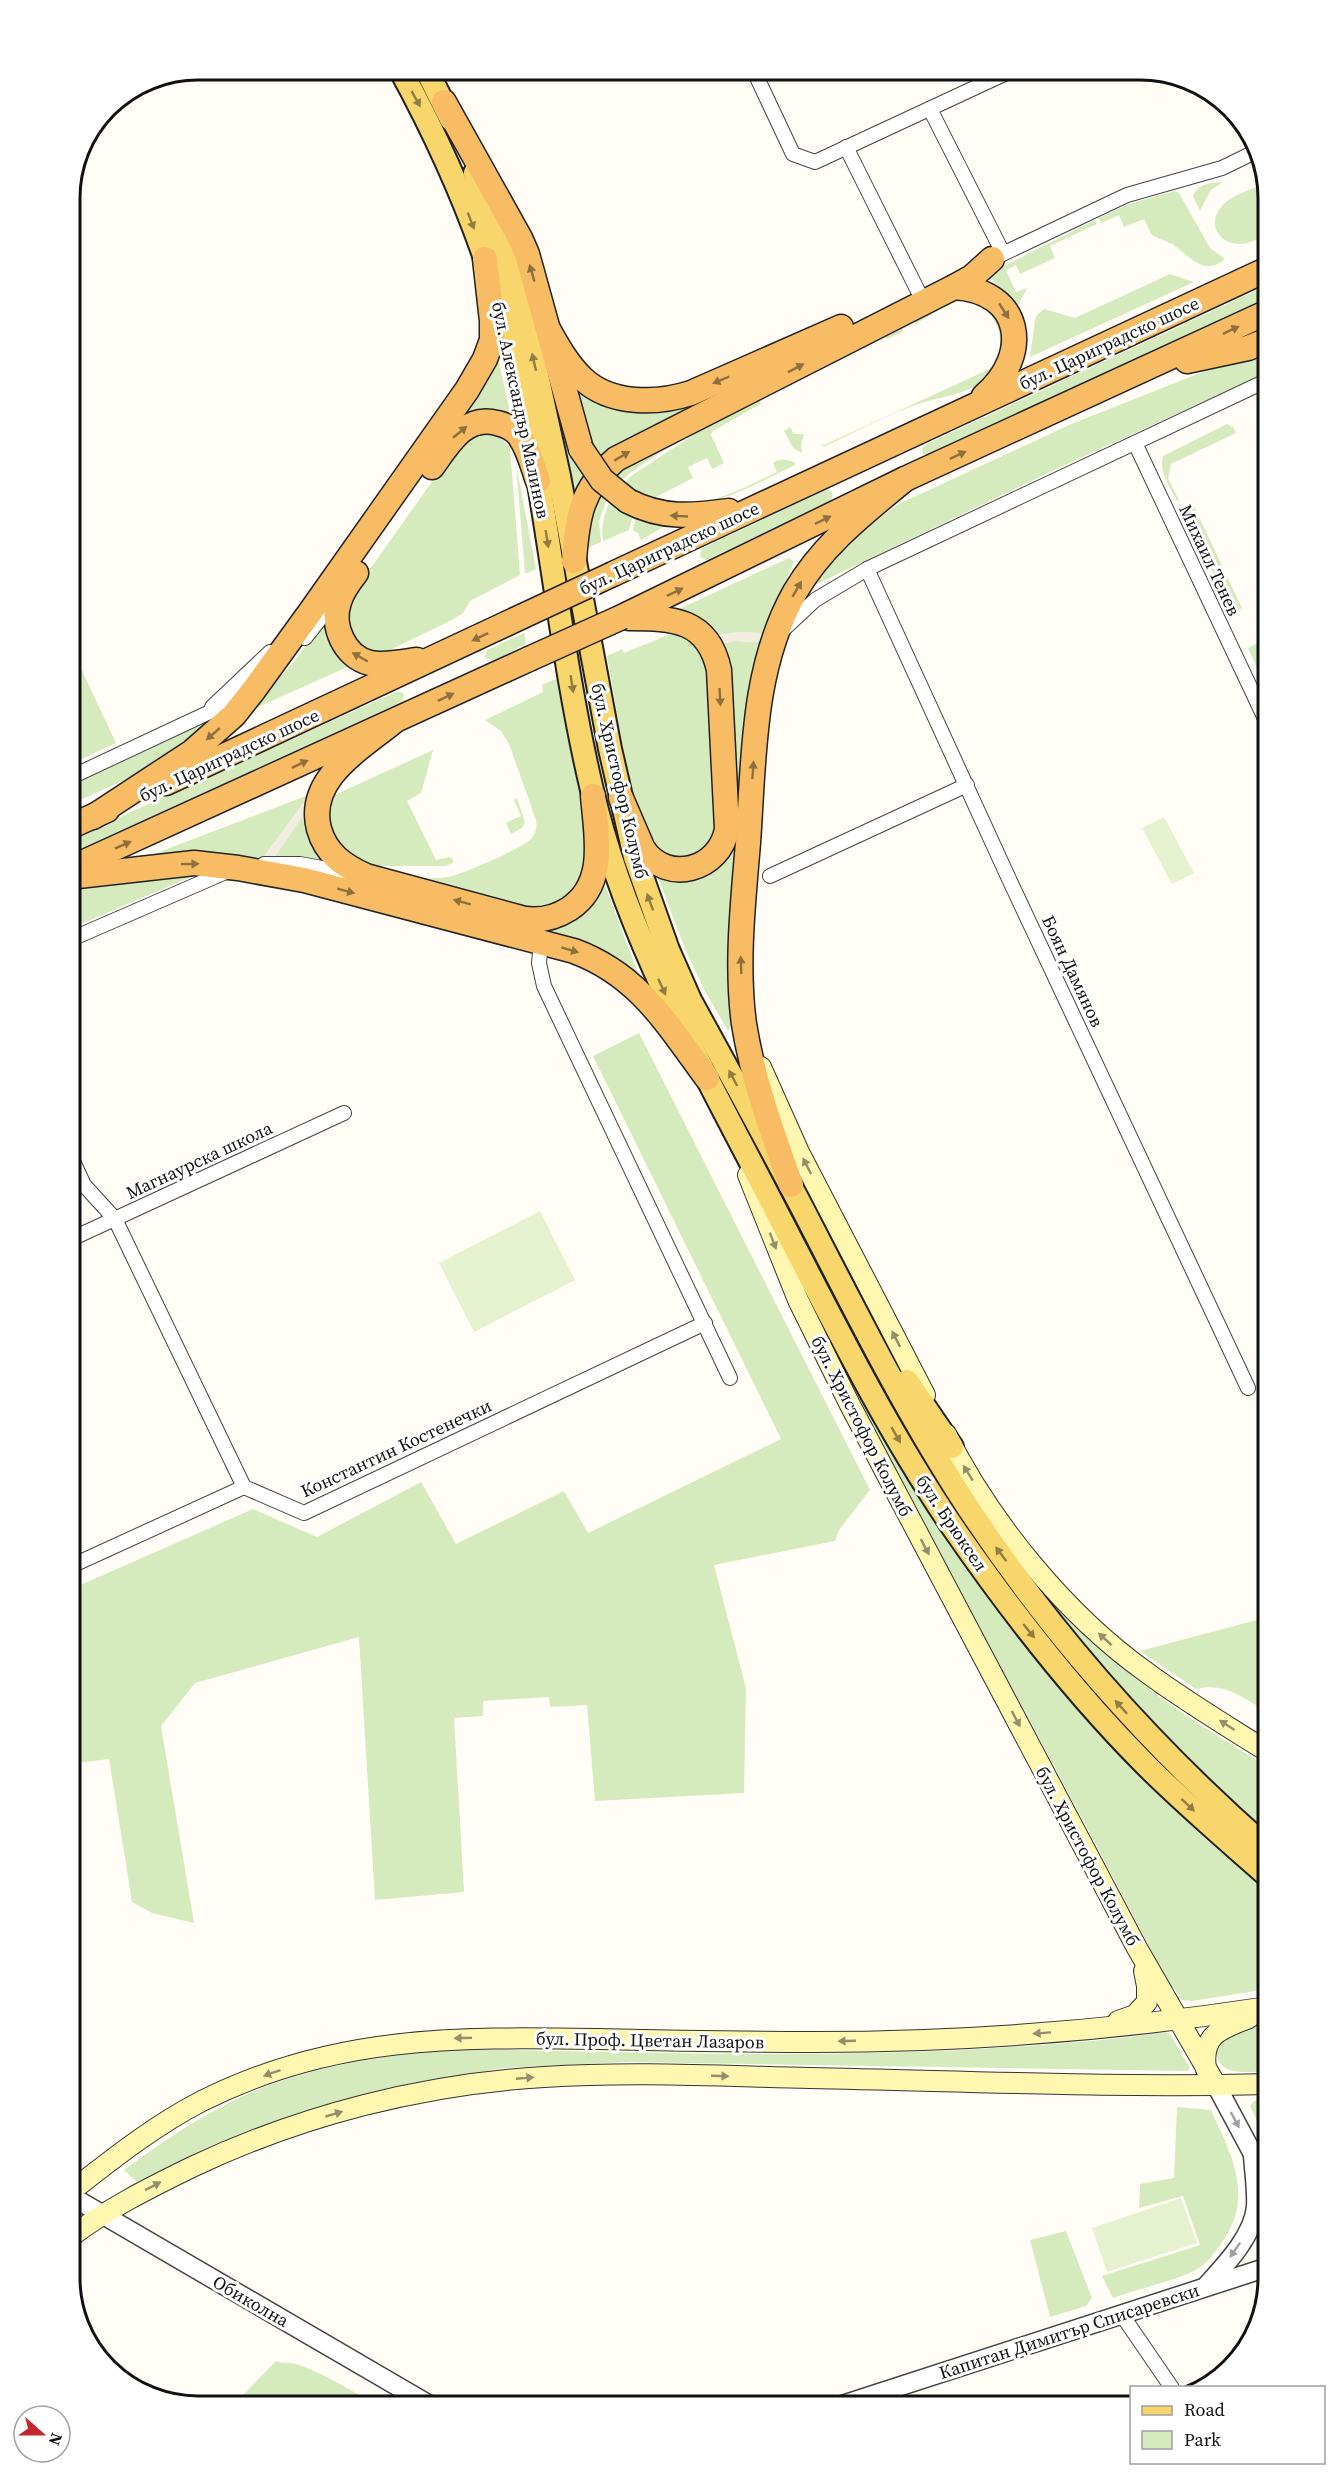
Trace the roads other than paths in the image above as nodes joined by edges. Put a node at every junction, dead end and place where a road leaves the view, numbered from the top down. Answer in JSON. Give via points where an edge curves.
{"nodes":[{"id":1,"x":406,"y":80,"type":"edge"},
{"id":2,"x":432,"y":80,"type":"edge"},
{"id":3,"x":758,"y":80,"type":"edge"},
{"id":4,"x":992,"y":80,"type":"edge"},
{"id":5,"x":444,"y":102,"type":"junction"},
{"id":6,"x":930,"y":109,"type":"junction"},
{"id":7,"x":846,"y":147,"type":"junction"},
{"id":8,"x":1250,"y":154,"type":"edge"},
{"id":9,"x":997,"y":256,"type":"junction"},
{"id":10,"x":485,"y":259,"type":"junction"},
{"id":11,"x":1258,"y":274,"type":"edge"},
{"id":12,"x":954,"y":287,"type":"junction"},
{"id":13,"x":918,"y":291,"type":"junction"},
{"id":14,"x":1258,"y":317,"type":"edge"},
{"id":15,"x":548,"y":329,"type":"junction"},
{"id":16,"x":1258,"y":344,"type":"edge"},
{"id":17,"x":1147,"y":369,"type":"junction"},
{"id":18,"x":1258,"y":385,"type":"edge"},
{"id":19,"x":954,"y":414,"type":"junction"},
{"id":20,"x":1135,"y":442,"type":"junction"},
{"id":21,"x":905,"y":479,"type":"junction"},
{"id":22,"x":538,"y":481,"type":"junction"},
{"id":23,"x":758,"y":506,"type":"junction"},
{"id":24,"x":574,"y":561,"type":"junction"},
{"id":25,"x":867,"y":569,"type":"junction"},
{"id":26,"x":350,"y":580,"type":"junction"},
{"id":27,"x":311,"y":611,"type":"junction"},
{"id":28,"x":622,"y":617,"type":"junction"},
{"id":29,"x":561,"y":627,"type":"joint"},
{"id":30,"x":773,"y":641,"type":"junction"},
{"id":31,"x":437,"y":658,"type":"junction"},
{"id":32,"x":253,"y":691,"type":"junction"},
{"id":33,"x":1258,"y":704,"type":"edge"},
{"id":34,"x":207,"y":712,"type":"junction"},
{"id":35,"x":393,"y":722,"type":"junction"},
{"id":36,"x":80,"y":773,"type":"edge"},
{"id":37,"x":967,"y":784,"type":"junction"},
{"id":38,"x":593,"y":796,"type":"junction"},
{"id":39,"x":621,"y":798,"type":"junction"},
{"id":40,"x":93,"y":817,"type":"junction"},
{"id":41,"x":80,"y":822,"type":"edge"},
{"id":42,"x":80,"y":864,"type":"edge"},
{"id":43,"x":238,"y":868,"type":"junction"},
{"id":44,"x":80,"y":876,"type":"edge"},
{"id":45,"x":366,"y":876,"type":"junction"},
{"id":46,"x":770,"y":876,"type":"dead end"},
{"id":47,"x":80,"y":935,"type":"edge"},
{"id":48,"x":541,"y":942,"type":"junction"},
{"id":49,"x":744,"y":1023,"type":"junction"},
{"id":50,"x":707,"y":1078,"type":"junction"},
{"id":51,"x":723,"y":1108,"type":"junction"},
{"id":52,"x":344,"y":1113,"type":"dead end"},
{"id":53,"x":80,"y":1176,"type":"edge"},
{"id":54,"x":790,"y":1185,"type":"junction"},
{"id":55,"x":115,"y":1219,"type":"junction"},
{"id":56,"x":80,"y":1235,"type":"edge"},
{"id":57,"x":856,"y":1312,"type":"junction"},
{"id":58,"x":705,"y":1323,"type":"junction"},
{"id":59,"x":730,"y":1378,"type":"dead end"},
{"id":60,"x":1248,"y":1388,"type":"dead end"},
{"id":61,"x":952,"y":1447,"type":"junction"},
{"id":62,"x":244,"y":1487,"type":"junction"},
{"id":63,"x":80,"y":1562,"type":"edge"},
{"id":64,"x":1258,"y":1745,"type":"edge"},
{"id":65,"x":1153,"y":1757,"type":"junction"},
{"id":66,"x":1258,"y":1842,"type":"edge"},
{"id":67,"x":1258,"y":1867,"type":"edge"},
{"id":68,"x":1137,"y":1948,"type":"junction"},
{"id":69,"x":1258,"y":2010,"type":"edge"},
{"id":70,"x":1258,"y":2013,"type":"edge"},
{"id":71,"x":1178,"y":2020,"type":"junction"},
{"id":72,"x":1100,"y":2028,"type":"junction"},
{"id":73,"x":1211,"y":2077,"type":"junction"},
{"id":74,"x":1258,"y":2083,"type":"edge"},
{"id":75,"x":1253,"y":2155,"type":"junction"},
{"id":76,"x":1258,"y":2164,"type":"edge"},
{"id":77,"x":80,"y":2186,"type":"edge"},
{"id":78,"x":80,"y":2201,"type":"edge"},
{"id":79,"x":102,"y":2214,"type":"junction"},
{"id":80,"x":80,"y":2230,"type":"edge"},
{"id":81,"x":1258,"y":2270,"type":"edge"},
{"id":82,"x":1206,"y":2286,"type":"junction"},
{"id":83,"x":1122,"y":2315,"type":"junction"},
{"id":84,"x":1171,"y":2386,"type":"edge"},
{"id":85,"x":414,"y":2396,"type":"edge"},
{"id":86,"x":870,"y":2396,"type":"edge"}],
"edges":[{"from":1,"to":10,"type":"main road","name":"бул. Александър Малинов","one_way":true,"via":[[442,151]]},
{"from":2,"to":5,"type":"main road","name":"бул. Александър Малинов"},
{"from":3,"to":7,"type":"street","via":[[793,154],[815,162]]},
{"from":4,"to":6,"type":"street"},
{"from":15,"to":5,"type":"highway","one_way":true,"via":[[520,238]]},
{"from":24,"to":5,"type":"main road","name":"бул. Александър Малинов","one_way":true,"via":[[528,333],[497,232]]},
{"from":6,"to":7,"type":"street"},
{"from":6,"to":9,"type":"street"},
{"from":7,"to":13,"type":"street"},
{"from":8,"to":9,"type":"street","via":[[1221,168],[1127,195]]},
{"from":9,"to":12,"type":"highway"},
{"from":9,"to":13,"type":"highway"},
{"from":10,"to":22,"type":"main road","name":"бул. Александър Малинов","via":[[510,344]]},
{"from":10,"to":27,"type":"highway","via":[[493,331],[485,359]]},
{"from":11,"to":19,"type":"highway","name":"бул. Цариградско шосе"},
{"from":12,"to":19,"type":"highway","one_way":true,"via":[[975,289],[1001,305],[1011,322],[1014,345],[1008,367],[995,387]]},
{"from":24,"to":12,"type":"highway","one_way":true,"via":[[579,511],[585,496],[616,459]]},
{"from":13,"to":15,"type":"highway","one_way":true,"via":[[691,393],[658,400],[625,398],[588,383],[560,351]]},
{"from":17,"to":14,"type":"highway","name":"бул. Цариградско шосе","one_way":true},
{"from":23,"to":15,"type":"highway","one_way":true,"bridge":true,"via":[[677,516],[647,510],[628,501],[602,480],[581,449]]},
{"from":16,"to":17,"type":"highway"},
{"from":21,"to":17,"type":"highway","name":"бул. Цариградско шосе","one_way":true},
{"from":18,"to":20,"type":"street"},
{"from":19,"to":23,"type":"highway","name":"бул. Цариградско шосе"},
{"from":20,"to":25,"type":"street"},
{"from":20,"to":33,"type":"street","name":"Михаил Тенев"},
{"from":28,"to":21,"type":"highway","name":"бул. Цариградско шосе","one_way":true},
{"from":30,"to":21,"type":"highway","one_way":true,"via":[[795,592],[826,548]]},
{"from":26,"to":22,"type":"highway","one_way":true,"via":[[451,440],[473,423],[491,422],[517,433]]},
{"from":22,"to":29,"type":"main road","name":"бул. Александър Малинов","one_way":true},
{"from":23,"to":31,"type":"highway","name":"бул. Цариградско шосе","one_way":true,"bridge":true},
{"from":24,"to":39,"type":"main road","name":"бул. Христофор Колумб"},
{"from":25,"to":30,"type":"street","via":[[815,600]]},
{"from":25,"to":37,"type":"street","name":"Боян Дамянов"},
{"from":31,"to":26,"type":"highway","one_way":true,"via":[[370,663],[351,652],[340,634],[337,617],[339,600]]},
{"from":26,"to":32,"type":"street","via":[[288,660]]},
{"from":27,"to":32,"type":"highway"},
{"from":27,"to":34,"type":"street"},
{"from":35,"to":28,"type":"highway","name":"бул. Цариградско шосе","one_way":true,"bridge":true},
{"from":28,"to":39,"type":"highway","one_way":true,"via":[[682,622],[698,631],[715,653],[727,828],[722,845],[710,860],[691,868],[658,863],[643,849]]},
{"from":29,"to":38,"type":"main road","name":"бул. Христофор Колумб","one_way":true},
{"from":49,"to":30,"type":"highway","one_way":true,"via":[[740,954],[758,704]]},
{"from":31,"to":40,"type":"highway","name":"бул. Цариградско шосе"},
{"from":32,"to":34,"type":"street"},
{"from":32,"to":40,"type":"highway","one_way":true,"via":[[234,715],[192,752]]},
{"from":34,"to":36,"type":"street"},
{"from":42,"to":35,"type":"highway","name":"бул. Цариградско шосе","one_way":true},
{"from":35,"to":45,"type":"highway","via":[[335,770],[318,803],[319,827],[327,847],[344,865]]},
{"from":37,"to":46,"type":"street"},
{"from":37,"to":60,"type":"street","name":"Боян Дамянов"},
{"from":38,"to":45,"type":"highway","one_way":true,"via":[[597,849],[593,879],[581,899],[550,918],[525,919]]},
{"from":38,"to":50,"type":"main road","name":"бул. Христофор Колумб","one_way":true,"via":[[630,914]]},
{"from":54,"to":39,"type":"main road","name":"бул. Христофор Колумб","one_way":true,"via":[[690,1000],[668,950],[635,857]]},
{"from":40,"to":41,"type":"highway","name":"бул. Цариградско шосе"},
{"from":44,"to":43,"type":"highway","one_way":true,"via":[[194,863]]},
{"from":43,"to":45,"type":"street","via":[[300,864]]},
{"from":43,"to":47,"type":"street"},
{"from":43,"to":48,"type":"highway","one_way":true,"via":[[304,880]]},
{"from":48,"to":50,"type":"highway","one_way":true,"via":[[587,956],[621,975],[652,1005]]},
{"from":48,"to":58,"type":"street","via":[[539,963],[544,986]]},
{"from":49,"to":54,"type":"highway","via":[[759,1095]]},
{"from":61,"to":49,"type":"main road","one_way":true,"via":[[799,1152]]},
{"from":50,"to":51,"type":"main road","name":"бул. Христофор Колумб"},
{"from":51,"to":65,"type":"main road","name":"бул. Брюксел","one_way":true,"via":[[867,1384],[951,1524],[1078,1691]]},
{"from":51,"to":68,"type":"main road","name":"бул. Христофор Колумб","one_way":true,"via":[[798,1300]]},
{"from":52,"to":55,"type":"street","name":"Магнаурска школа"},
{"from":53,"to":55,"type":"street"},
{"from":54,"to":57,"type":"main road","name":"бул. Христофор Колумб"},
{"from":55,"to":56,"type":"street","name":"Магнаурска школа"},
{"from":55,"to":62,"type":"street"},
{"from":57,"to":61,"type":"main road"},
{"from":65,"to":57,"type":"main road","name":"бул. Брюксел","one_way":true,"via":[[990,1539],[909,1412]]},
{"from":58,"to":59,"type":"street"},
{"from":58,"to":62,"type":"street","name":"Константин Костенечки","via":[[304,1513]]},
{"from":64,"to":61,"type":"main road","one_way":true,"via":[[1146,1672],[1087,1623],[1004,1525]]},
{"from":62,"to":63,"type":"street"},
{"from":65,"to":66,"type":"main road","name":"бул. Брюксел"},
{"from":65,"to":67,"type":"main road","name":"бул. Брюксел","one_way":true,"via":[[1208,1824]]},
{"from":68,"to":71,"type":"main road","name":"бул. Христофор Колумб"},
{"from":68,"to":72,"type":"main road","via":[[1147,1986],[1146,2002],[1135,2015]]},
{"from":69,"to":71,"type":"main road","name":"бул. Проф. Цветан Лазаров"},
{"from":70,"to":73,"type":"main road","via":[[1215,2033],[1207,2046]]},
{"from":71,"to":72,"type":"main road","name":"бул. Проф. Цветан Лазаров"},
{"from":71,"to":73,"type":"main road","name":"бул. Христофор Колумб"},
{"from":72,"to":77,"type":"main road","name":"бул. Проф. Цветан Лазаров","one_way":true,"via":[[986,2037],[819,2042],[453,2038],[382,2045],[310,2060],[221,2092],[155,2130]]},
{"from":73,"to":74,"type":"main road","name":"бул. Проф. Цветан Лазаров"},
{"from":73,"to":75,"type":"street","name":"бул. Христофор Колумб","one_way":true},
{"from":79,"to":73,"type":"main road","name":"бул. Проф. Цветан Лазаров","one_way":true,"via":[[215,2156],[304,2122],[372,2104],[507,2080],[677,2074]]},
{"from":75,"to":76,"type":"street","name":"бул. Христофор Колумб"},
{"from":75,"to":82,"type":"street","one_way":true,"via":[[1256,2208],[1247,2233]]},
{"from":78,"to":79,"type":"street","name":"Обиколна"},
{"from":79,"to":80,"type":"main road","name":"бул. Проф. Цветан Лазаров"},
{"from":79,"to":85,"type":"street","name":"Обиколна"},
{"from":81,"to":82,"type":"street","name":"Капитан Димитър Списаревски"},
{"from":82,"to":83,"type":"street","name":"Капитан Димитър Списаревски"},
{"from":83,"to":84,"type":"street"},
{"from":83,"to":86,"type":"street","name":"Капитан Димитър Списаревски"}]}
